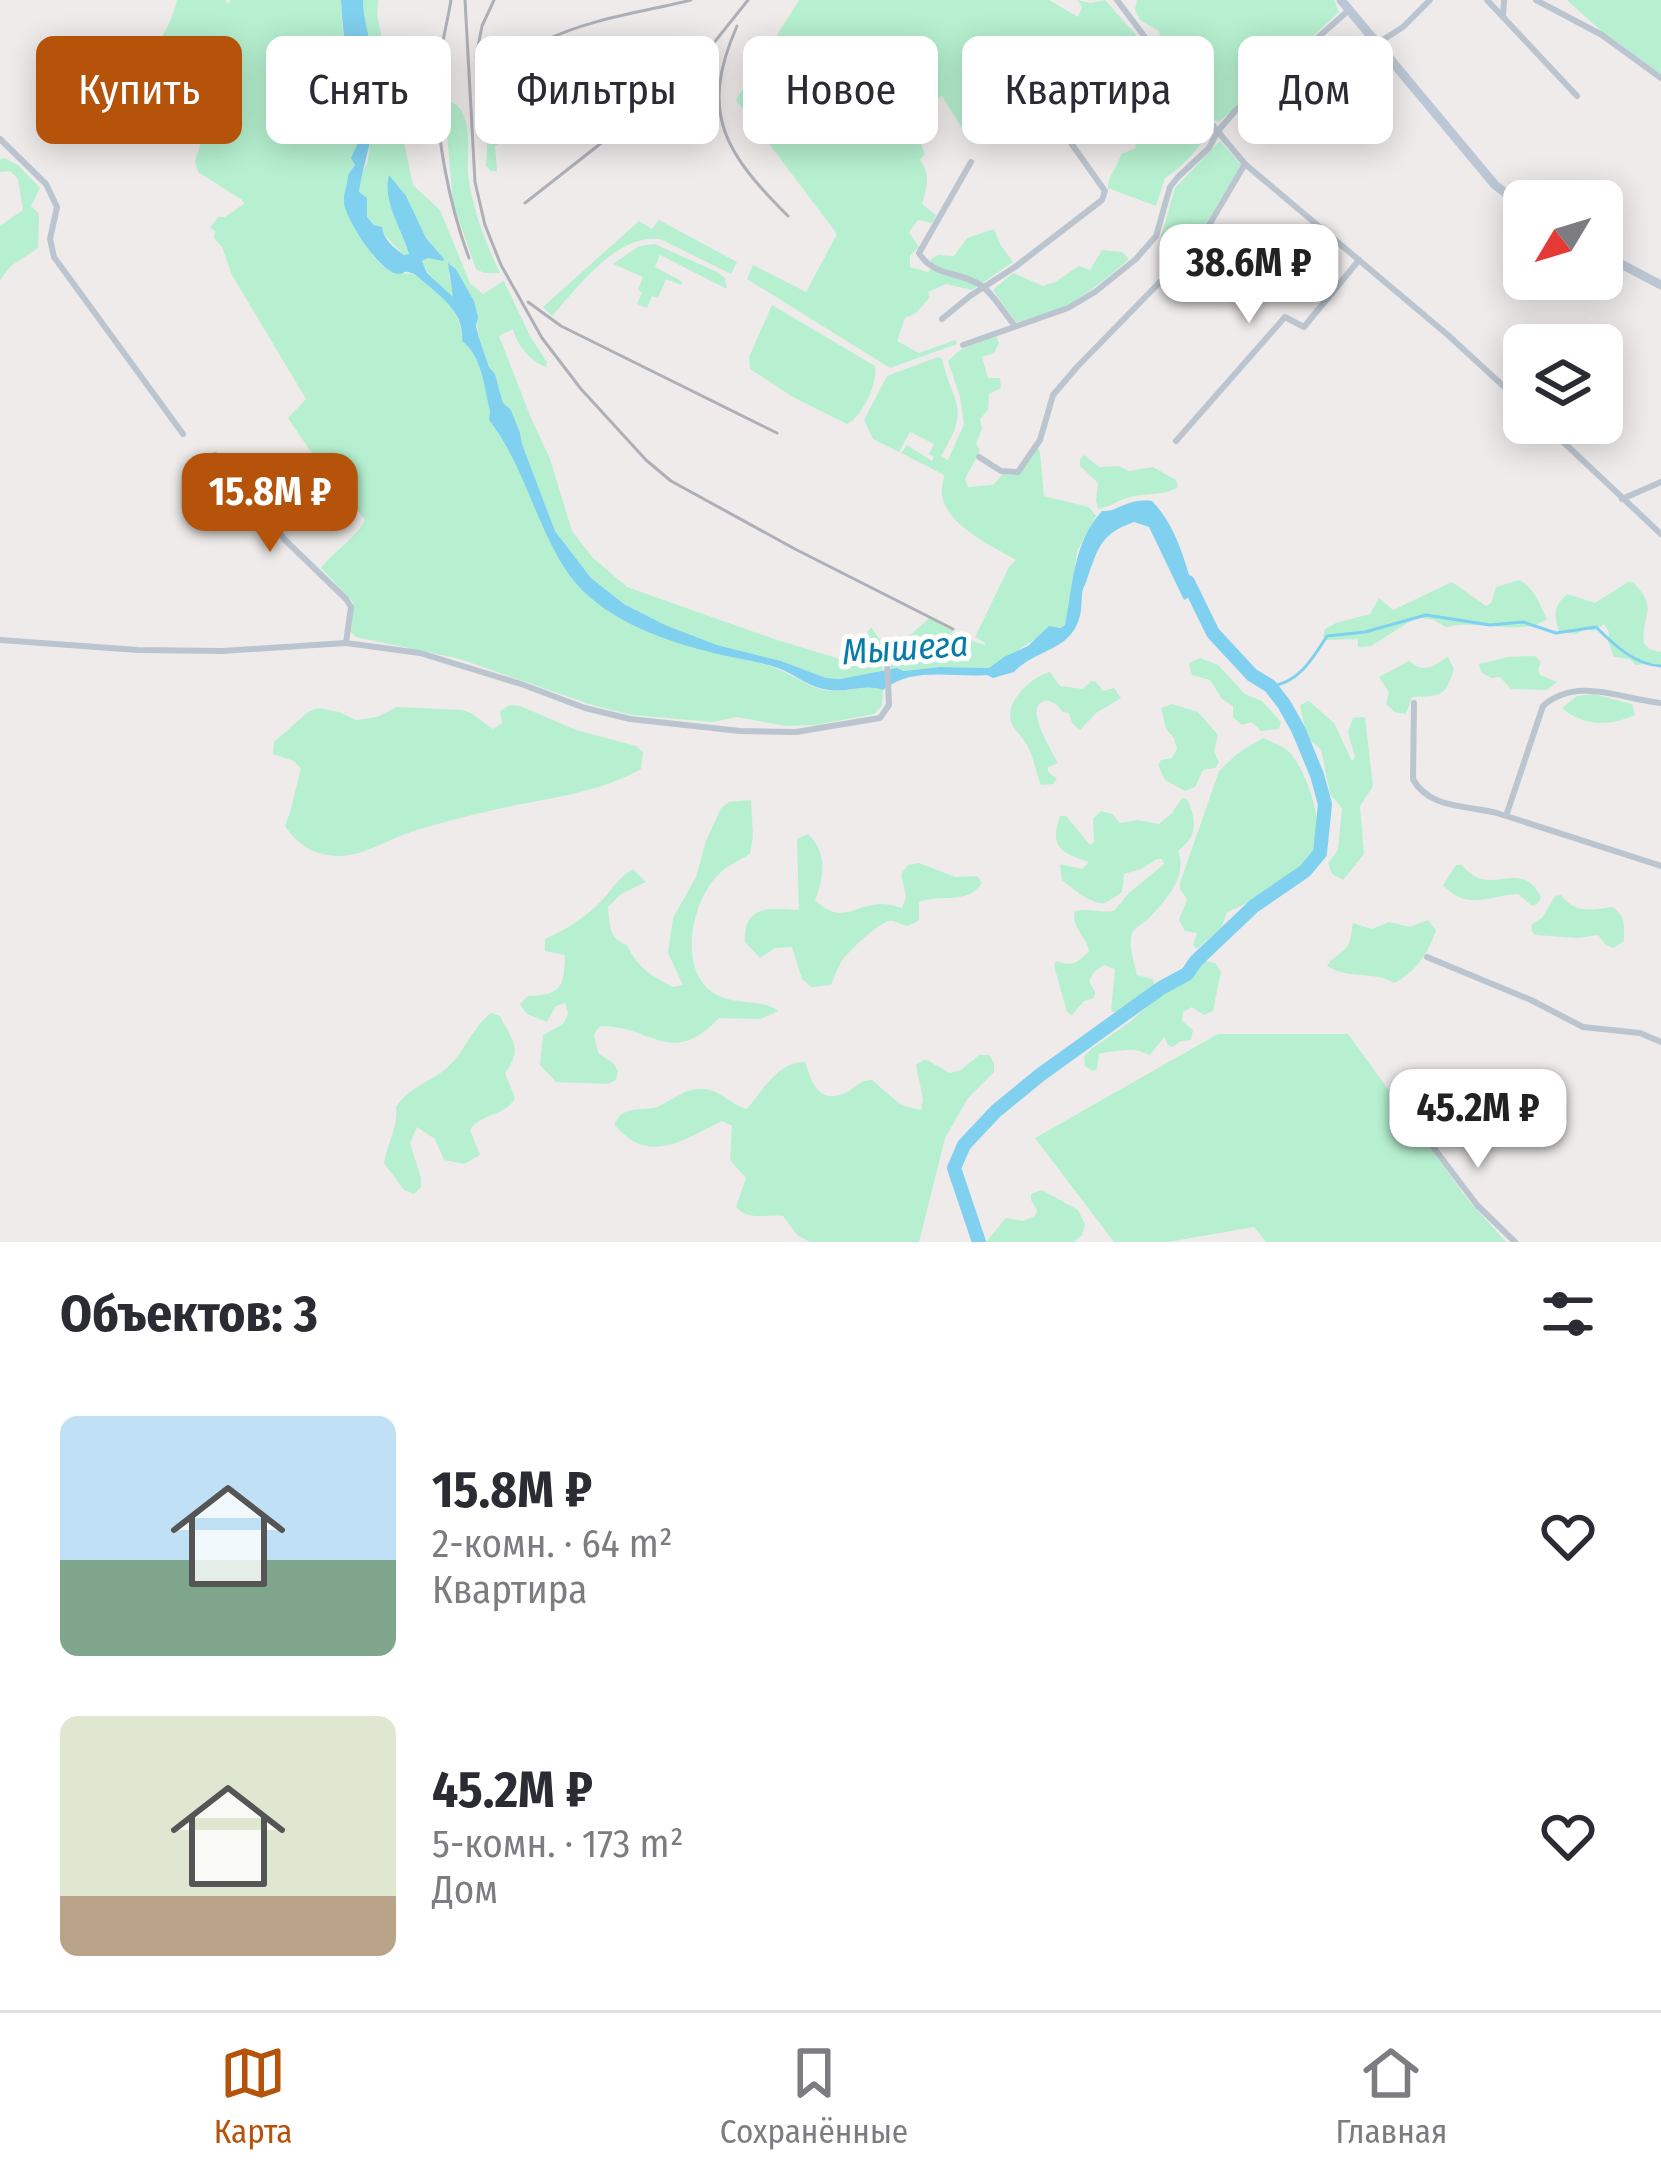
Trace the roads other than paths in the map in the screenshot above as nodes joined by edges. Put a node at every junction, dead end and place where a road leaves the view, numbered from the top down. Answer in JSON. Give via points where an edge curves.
{"nodes":[{"id":1,"x":1117,"y":0,"type":"edge"},
{"id":2,"x":1341,"y":0,"type":"edge"},
{"id":3,"x":1430,"y":0,"type":"edge"},
{"id":4,"x":1487,"y":0,"type":"edge"},
{"id":5,"x":1504,"y":0,"type":"edge"},
{"id":6,"x":1536,"y":0,"type":"edge"},
{"id":7,"x":1350,"y":9,"type":"junction"},
{"id":8,"x":1504,"y":17,"type":"junction"},
{"id":9,"x":1372,"y":36,"type":"edge"},
{"id":10,"x":1388,"y":36,"type":"edge"},
{"id":11,"x":1393,"y":61,"type":"edge"},
{"id":12,"x":1661,"y":78,"type":"edge"},
{"id":13,"x":1577,"y":96,"type":"dead end"},
{"id":14,"x":1218,"y":131,"type":"junction"},
{"id":15,"x":0,"y":140,"type":"edge"},
{"id":16,"x":1072,"y":144,"type":"edge"},
{"id":17,"x":971,"y":162,"type":"dead end"},
{"id":18,"x":1246,"y":164,"type":"junction"},
{"id":19,"x":1503,"y":191,"type":"edge"},
{"id":20,"x":1360,"y":260,"type":"junction"},
{"id":21,"x":1623,"y":265,"type":"edge"},
{"id":22,"x":1661,"y":285,"type":"edge"},
{"id":23,"x":986,"y":288,"type":"junction"},
{"id":24,"x":942,"y":319,"type":"dead end"},
{"id":25,"x":1015,"y":326,"type":"junction"},
{"id":26,"x":963,"y":344,"type":"dead end"},
{"id":27,"x":1503,"y":386,"type":"edge"},
{"id":28,"x":183,"y":434,"type":"dead end"},
{"id":29,"x":1176,"y":441,"type":"dead end"},
{"id":30,"x":1566,"y":444,"type":"edge"},
{"id":31,"x":215,"y":455,"type":"dead end"},
{"id":32,"x":979,"y":457,"type":"dead end"},
{"id":33,"x":1661,"y":482,"type":"edge"},
{"id":34,"x":1622,"y":499,"type":"junction"},
{"id":35,"x":1661,"y":535,"type":"edge"},
{"id":36,"x":0,"y":640,"type":"edge"},
{"id":37,"x":346,"y":643,"type":"junction"},
{"id":38,"x":886,"y":661,"type":"dead end"},
{"id":39,"x":1414,"y":703,"type":"dead end"},
{"id":40,"x":1661,"y":703,"type":"edge"},
{"id":41,"x":1506,"y":816,"type":"junction"},
{"id":42,"x":1661,"y":866,"type":"edge"},
{"id":43,"x":1427,"y":957,"type":"dead end"},
{"id":44,"x":1661,"y":1042,"type":"edge"},
{"id":45,"x":1415,"y":1123,"type":"dead end"},
{"id":46,"x":1515,"y":1242,"type":"edge"}],
"edges":[{"from":1,"to":14,"type":"street"},
{"from":2,"to":7,"type":"main road"},
{"from":3,"to":10,"type":"street"},
{"from":4,"to":8,"type":"street"},
{"from":5,"to":8,"type":"street"},
{"from":6,"to":12,"type":"street"},
{"from":7,"to":9,"type":"main road"},
{"from":7,"to":14,"type":"street"},
{"from":8,"to":13,"type":"street"},
{"from":11,"to":19,"type":"main road"},
{"from":14,"to":18,"type":"street"},
{"from":14,"to":25,"type":"street","via":[[1170,187],[1156,236],[1136,259],[1068,308]]},
{"from":15,"to":28,"type":"street","via":[[46,184],[57,207],[54,257]]},
{"from":16,"to":23,"type":"street","via":[[1106,191],[1102,200]]},
{"from":17,"to":23,"type":"street","via":[[920,254],[928,266]]},
{"from":18,"to":20,"type":"street"},
{"from":18,"to":32,"type":"street","via":[[1199,242],[1053,395],[1040,440],[1018,472]]},
{"from":20,"to":27,"type":"street"},
{"from":20,"to":29,"type":"street","via":[[1304,327],[1285,317]]},
{"from":21,"to":22,"type":"main road"},
{"from":23,"to":24,"type":"street"},
{"from":23,"to":25,"type":"street"},
{"from":25,"to":26,"type":"street"},
{"from":30,"to":34,"type":"street"},
{"from":31,"to":37,"type":"street","via":[[346,598]]},
{"from":33,"to":34,"type":"street"},
{"from":34,"to":35,"type":"street"},
{"from":36,"to":37,"type":"street","via":[[201,651]]},
{"from":37,"to":38,"type":"street","via":[[420,653],[630,719],[740,731],[796,731],[886,714]]},
{"from":39,"to":41,"type":"street","via":[[1415,786],[1441,802]]},
{"from":40,"to":41,"type":"street","via":[[1594,689],[1556,695],[1543,706]]},
{"from":41,"to":42,"type":"street"},
{"from":43,"to":44,"type":"street","via":[[1583,1027]]},
{"from":45,"to":46,"type":"street"}]}
